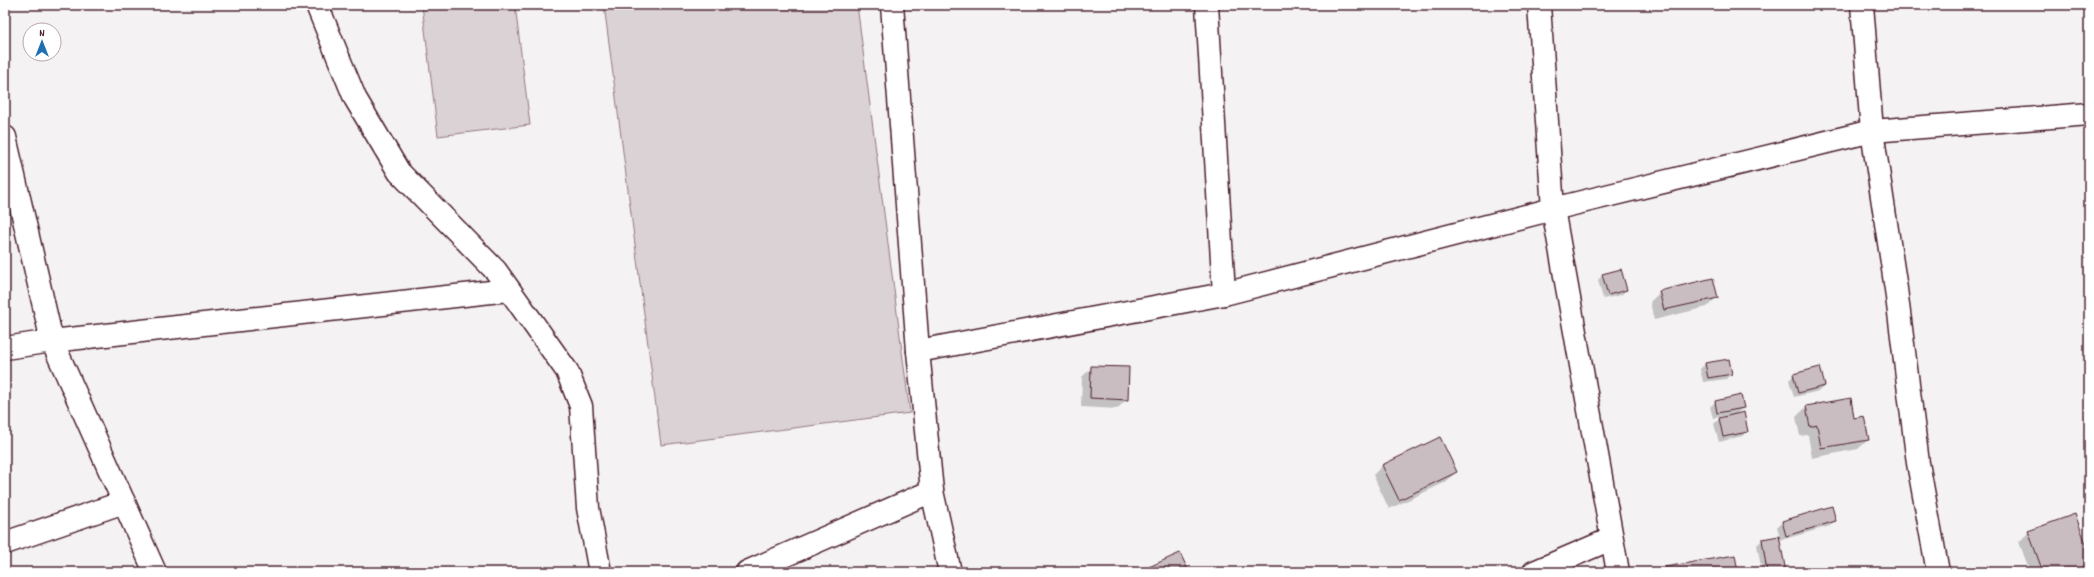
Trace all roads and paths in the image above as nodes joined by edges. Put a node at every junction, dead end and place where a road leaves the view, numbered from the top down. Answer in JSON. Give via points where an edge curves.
{"nodes":[{"id":1,"x":317,"y":5,"type":"edge"},
{"id":2,"x":892,"y":5,"type":"edge"},
{"id":3,"x":1207,"y":5,"type":"edge"},
{"id":4,"x":1539,"y":5,"type":"edge"},
{"id":5,"x":1862,"y":5,"type":"edge"},
{"id":6,"x":2089,"y":114,"type":"edge"},
{"id":7,"x":1872,"y":131,"type":"junction"},
{"id":8,"x":5,"y":137,"type":"edge"},
{"id":9,"x":1553,"y":209,"type":"junction"},
{"id":10,"x":509,"y":290,"type":"junction"},
{"id":11,"x":1224,"y":294,"type":"junction"},
{"id":12,"x":52,"y":341,"type":"junction"},
{"id":13,"x":5,"y":348,"type":"edge"},
{"id":14,"x":918,"y":351,"type":"junction"},
{"id":15,"x":932,"y":491,"type":"junction"},
{"id":16,"x":124,"y":502,"type":"junction"},
{"id":17,"x":1611,"y":539,"type":"junction"},
{"id":18,"x":5,"y":543,"type":"edge"},
{"id":19,"x":155,"y":572,"type":"edge"},
{"id":20,"x":600,"y":572,"type":"edge"},
{"id":21,"x":747,"y":572,"type":"edge"},
{"id":22,"x":950,"y":572,"type":"edge"},
{"id":23,"x":1534,"y":572,"type":"edge"},
{"id":24,"x":1618,"y":572,"type":"edge"},
{"id":25,"x":1938,"y":572,"type":"edge"}],
"edges":[{"from":1,"to":10,"type":"street","via":[[355,98],[399,172],[496,270]]},
{"from":2,"to":14,"type":"street"},
{"from":3,"to":11,"type":"street"},
{"from":4,"to":9,"type":"street"},
{"from":5,"to":7,"type":"street"},
{"from":6,"to":7,"type":"street"},
{"from":7,"to":9,"type":"street"},
{"from":7,"to":25,"type":"street","via":[[1896,288],[1918,463]]},
{"from":8,"to":12,"type":"street"},
{"from":9,"to":11,"type":"street"},
{"from":9,"to":17,"type":"street"},
{"from":10,"to":12,"type":"street"},
{"from":10,"to":20,"type":"street","via":[[566,371],[581,406],[588,508]]},
{"from":11,"to":14,"type":"street"},
{"from":12,"to":13,"type":"street"},
{"from":12,"to":16,"type":"street"},
{"from":14,"to":15,"type":"street"},
{"from":15,"to":21,"type":"street"},
{"from":15,"to":22,"type":"street"},
{"from":16,"to":18,"type":"street"},
{"from":16,"to":19,"type":"street"},
{"from":17,"to":23,"type":"street"},
{"from":17,"to":24,"type":"street"}]}
